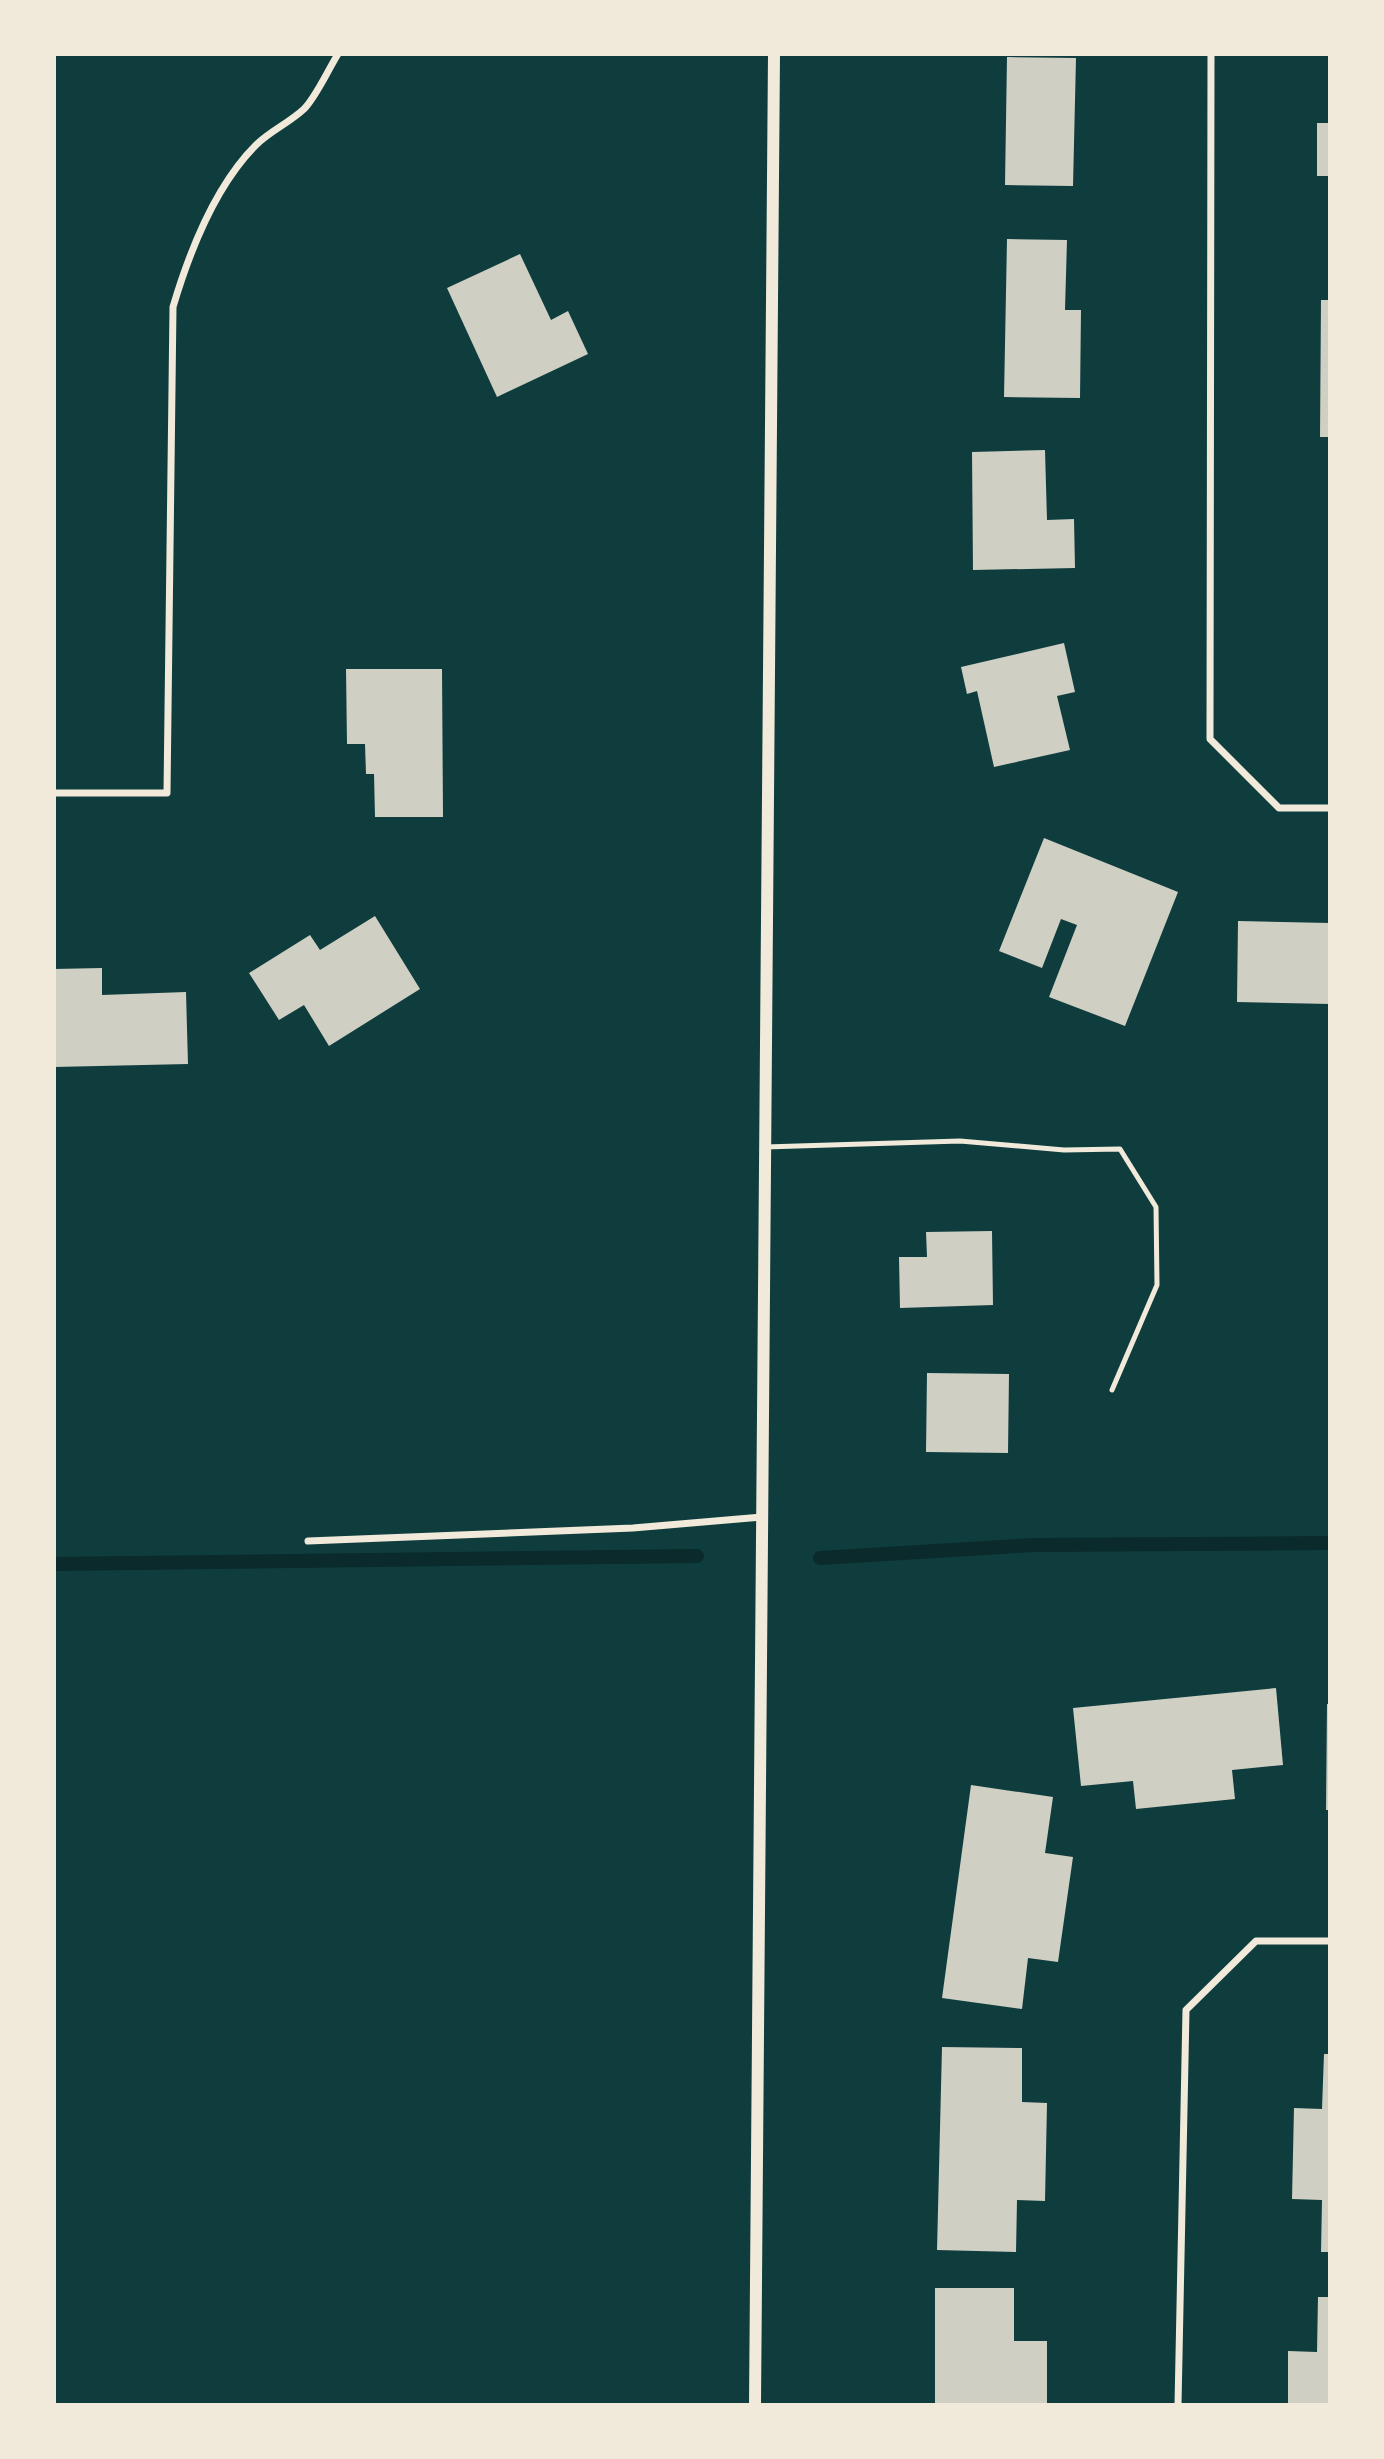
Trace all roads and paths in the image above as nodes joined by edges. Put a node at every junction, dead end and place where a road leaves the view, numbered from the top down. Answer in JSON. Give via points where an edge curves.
{"nodes":[{"id":1,"x":338,"y":54,"type":"edge"},
{"id":2,"x":774,"y":54,"type":"edge"},
{"id":3,"x":1211,"y":54,"type":"edge"},
{"id":4,"x":54,"y":793,"type":"edge"},
{"id":5,"x":1330,"y":808,"type":"edge"},
{"id":6,"x":765,"y":1147,"type":"junction"},
{"id":7,"x":1112,"y":1390,"type":"dead end"},
{"id":8,"x":762,"y":1517,"type":"junction"},
{"id":9,"x":308,"y":1541,"type":"dead end"},
{"id":10,"x":1330,"y":1941,"type":"edge"},
{"id":11,"x":755,"y":2405,"type":"edge"},
{"id":12,"x":1178,"y":2405,"type":"edge"}],
"edges":[{"from":1,"to":4,"type":"street","via":[[305,108],[256,145],[236,172],[187,261],[173,307],[167,793]]},
{"from":2,"to":6,"type":"street"},
{"from":3,"to":5,"type":"street","via":[[1210,739],[1279,808]]},
{"from":6,"to":7,"type":"lane","via":[[960,1141],[1064,1150],[1120,1149],[1156,1207],[1157,1286]]},
{"from":6,"to":8,"type":"street"},
{"from":8,"to":9,"type":"street","via":[[633,1528]]},
{"from":8,"to":11,"type":"street"},
{"from":10,"to":12,"type":"street","via":[[1256,1941],[1186,2010]]}]}
